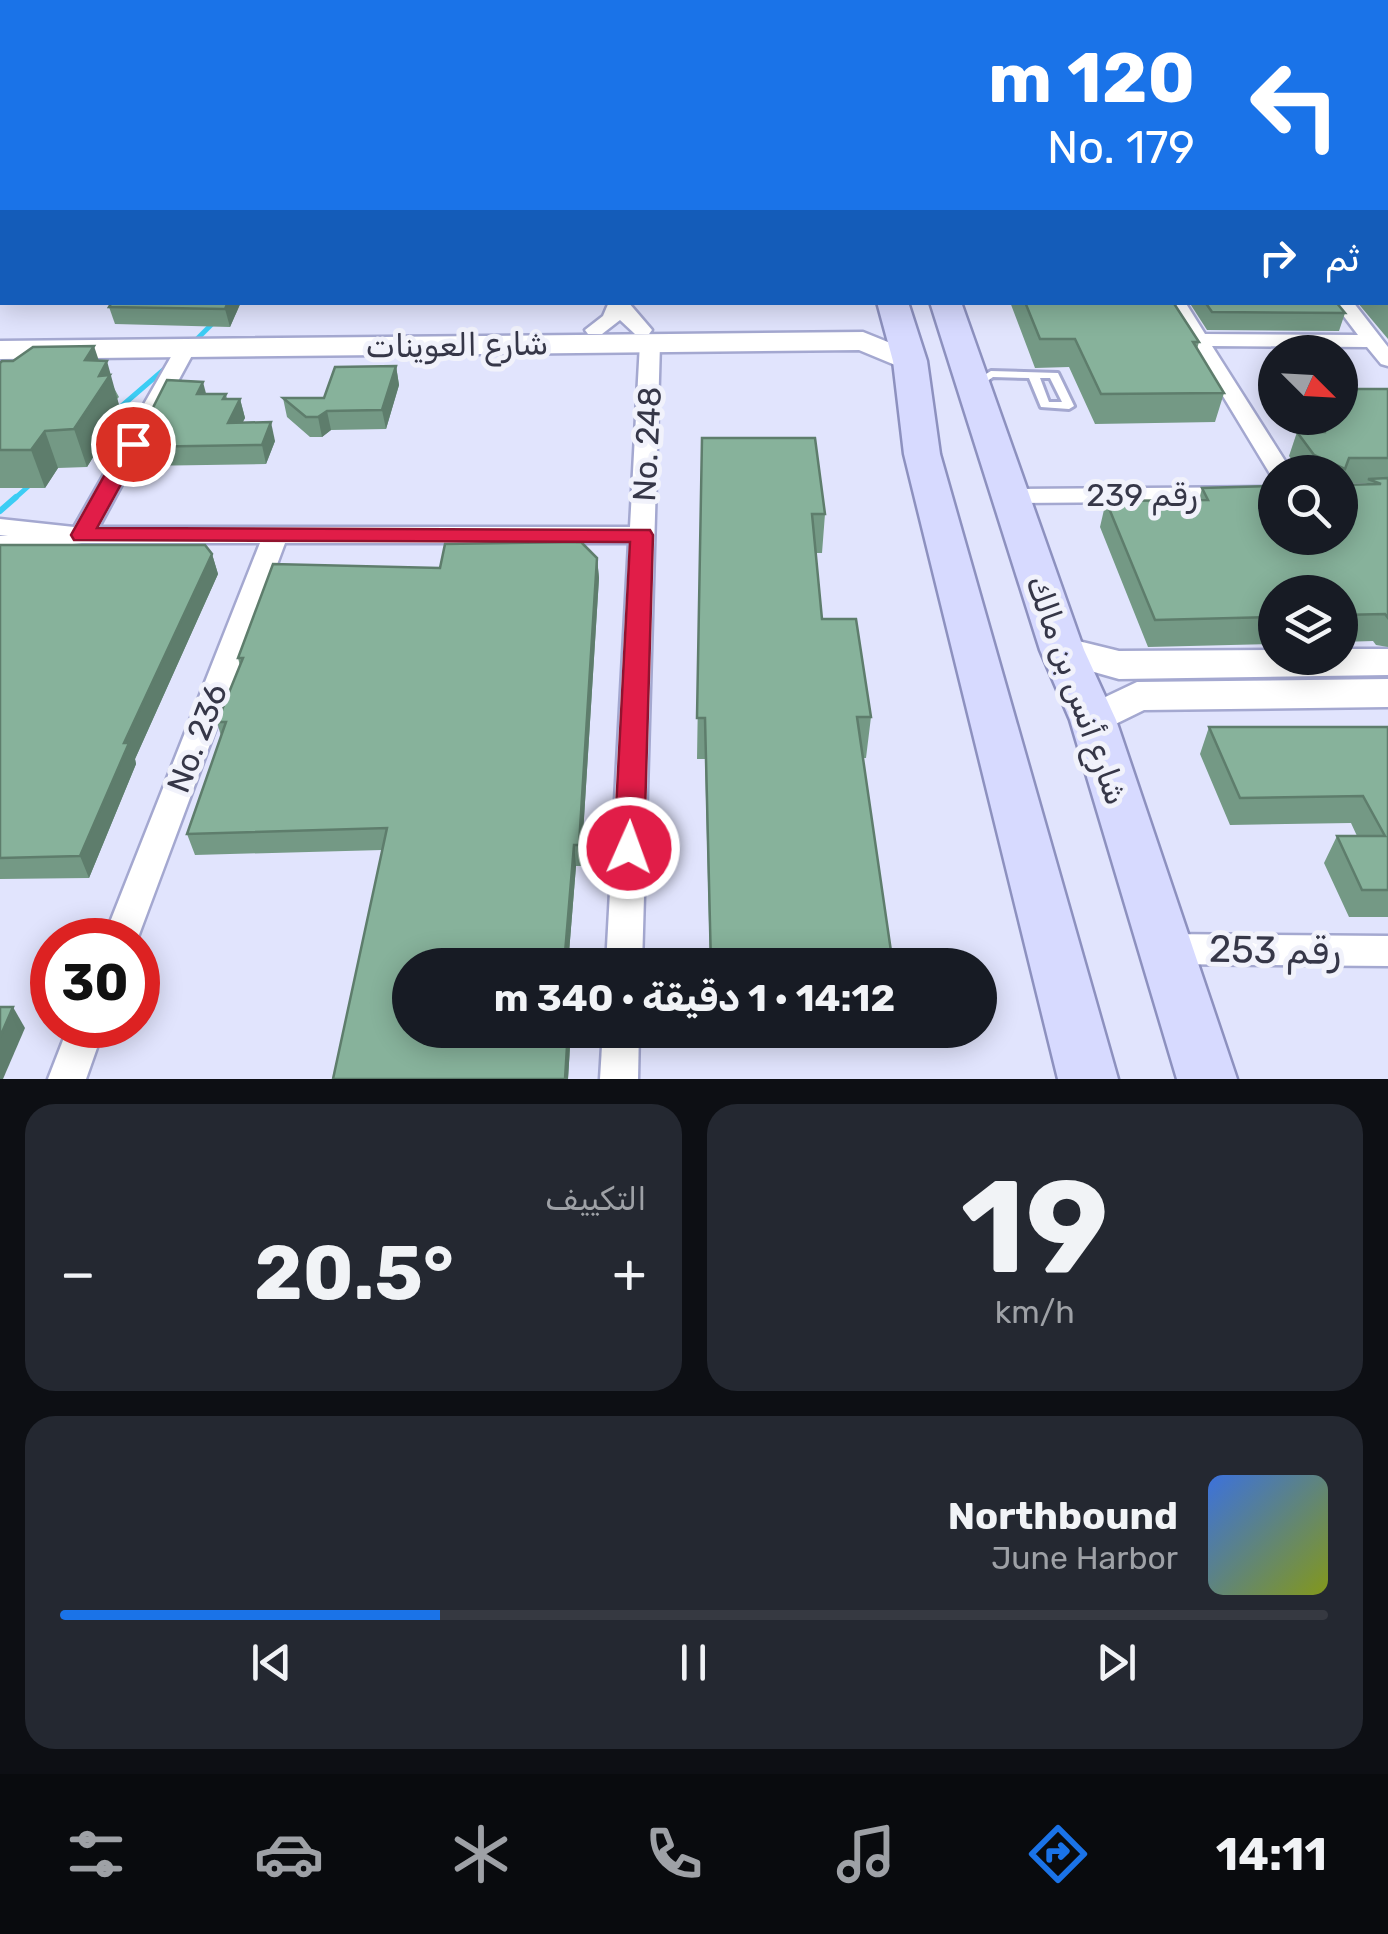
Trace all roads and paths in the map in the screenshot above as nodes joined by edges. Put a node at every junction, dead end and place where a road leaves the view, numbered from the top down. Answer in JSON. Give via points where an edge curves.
{"nodes":[{"id":1,"x":618,"y":305,"type":"edge"},
{"id":2,"x":620,"y":305,"type":"edge"},
{"id":3,"x":946,"y":305,"type":"edge"},
{"id":4,"x":1177,"y":305,"type":"edge"},
{"id":5,"x":1344,"y":305,"type":"edge"},
{"id":6,"x":893,"y":307,"type":"edge"},
{"id":7,"x":595,"y":330,"type":"junction"},
{"id":8,"x":796,"y":335,"type":"junction"},
{"id":9,"x":646,"y":336,"type":"junction"},
{"id":10,"x":1198,"y":340,"type":"junction"},
{"id":11,"x":1373,"y":341,"type":"junction"},
{"id":12,"x":48,"y":342,"type":"junction"},
{"id":13,"x":1,"y":347,"type":"edge"},
{"id":14,"x":186,"y":348,"type":"junction"},
{"id":15,"x":1388,"y":360,"type":"edge"},
{"id":16,"x":910,"y":362,"type":"junction"},
{"id":17,"x":1033,"y":375,"type":"dead end"},
{"id":18,"x":973,"y":386,"type":"junction"},
{"id":19,"x":1269,"y":455,"type":"edge"},
{"id":20,"x":1258,"y":494,"type":"edge"},
{"id":21,"x":1009,"y":496,"type":"junction"},
{"id":22,"x":0,"y":526,"type":"edge"},
{"id":23,"x":82,"y":535,"type":"junction"},
{"id":24,"x":642,"y":535,"type":"junction"},
{"id":25,"x":275,"y":536,"type":"junction"},
{"id":26,"x":0,"y":544,"type":"edge"},
{"id":27,"x":1062,"y":650,"type":"junction"},
{"id":28,"x":1388,"y":662,"type":"edge"},
{"id":29,"x":1173,"y":680,"type":"junction"},
{"id":30,"x":1388,"y":693,"type":"edge"},
{"id":31,"x":1093,"y":720,"type":"junction"},
{"id":32,"x":128,"y":918,"type":"edge"},
{"id":33,"x":625,"y":948,"type":"edge"},
{"id":34,"x":1163,"y":949,"type":"junction"},
{"id":35,"x":1388,"y":951,"type":"edge"},
{"id":36,"x":78,"y":1048,"type":"edge"},
{"id":37,"x":621,"y":1048,"type":"edge"},
{"id":38,"x":66,"y":1079,"type":"edge"},
{"id":39,"x":620,"y":1079,"type":"edge"},
{"id":40,"x":1088,"y":1079,"type":"edge"},
{"id":41,"x":1207,"y":1079,"type":"edge"}],
"edges":[{"from":1,"to":7,"type":"street"},
{"from":2,"to":9,"type":"street"},
{"from":3,"to":18,"type":"main road","name":"شارع أنس بن مالك"},
{"from":4,"to":10,"type":"street"},
{"from":5,"to":11,"type":"street"},
{"from":6,"to":8,"type":"street","name":"شارع العوينات","via":[[865,326]]},
{"from":6,"to":16,"type":"main road"},
{"from":7,"to":9,"type":"street","name":"شارع العوينات"},
{"from":7,"to":12,"type":"street","name":"شارع العوينات"},
{"from":8,"to":9,"type":"street","name":"شارع العوينات"},
{"from":8,"to":16,"type":"street","name":"شارع العوينات","via":[[863,341]]},
{"from":9,"to":14,"type":"street","name":"شارع العوينات"},
{"from":9,"to":24,"type":"street","name":"No. 248"},
{"from":10,"to":11,"type":"street"},
{"from":10,"to":19,"type":"street"},
{"from":11,"to":15,"type":"street"},
{"from":12,"to":13,"type":"street","name":"شارع العوينات"},
{"from":12,"to":14,"type":"street","name":"شارع العوينات"},
{"from":14,"to":23,"type":"street"},
{"from":16,"to":40,"type":"main road","via":[[922,454]]},
{"from":17,"to":18,"type":"lane","via":[[991,374]]},
{"from":18,"to":21,"type":"main road","name":"شارع أنس بن مالك"},
{"from":20,"to":21,"type":"street","name":"رقم 239"},
{"from":21,"to":27,"type":"main road","name":"شارع أنس بن مالك"},
{"from":22,"to":23,"type":"street"},
{"from":23,"to":25,"type":"street"},
{"from":23,"to":26,"type":"street"},
{"from":24,"to":25,"type":"street"},
{"from":24,"to":33,"type":"street","name":"No. 248"},
{"from":25,"to":32,"type":"street","name":"No. 236"},
{"from":27,"to":29,"type":"street"},
{"from":27,"to":31,"type":"main road","name":"شارع أنس بن مالك"},
{"from":28,"to":29,"type":"street"},
{"from":29,"to":30,"type":"street"},
{"from":29,"to":31,"type":"street"},
{"from":31,"to":34,"type":"main road","name":"شارع أنس بن مالك"},
{"from":34,"to":35,"type":"street","name":"رقم 253"},
{"from":34,"to":41,"type":"main road","name":"شارع أنس بن مالك"},
{"from":36,"to":38,"type":"street"},
{"from":37,"to":39,"type":"street"}]}
